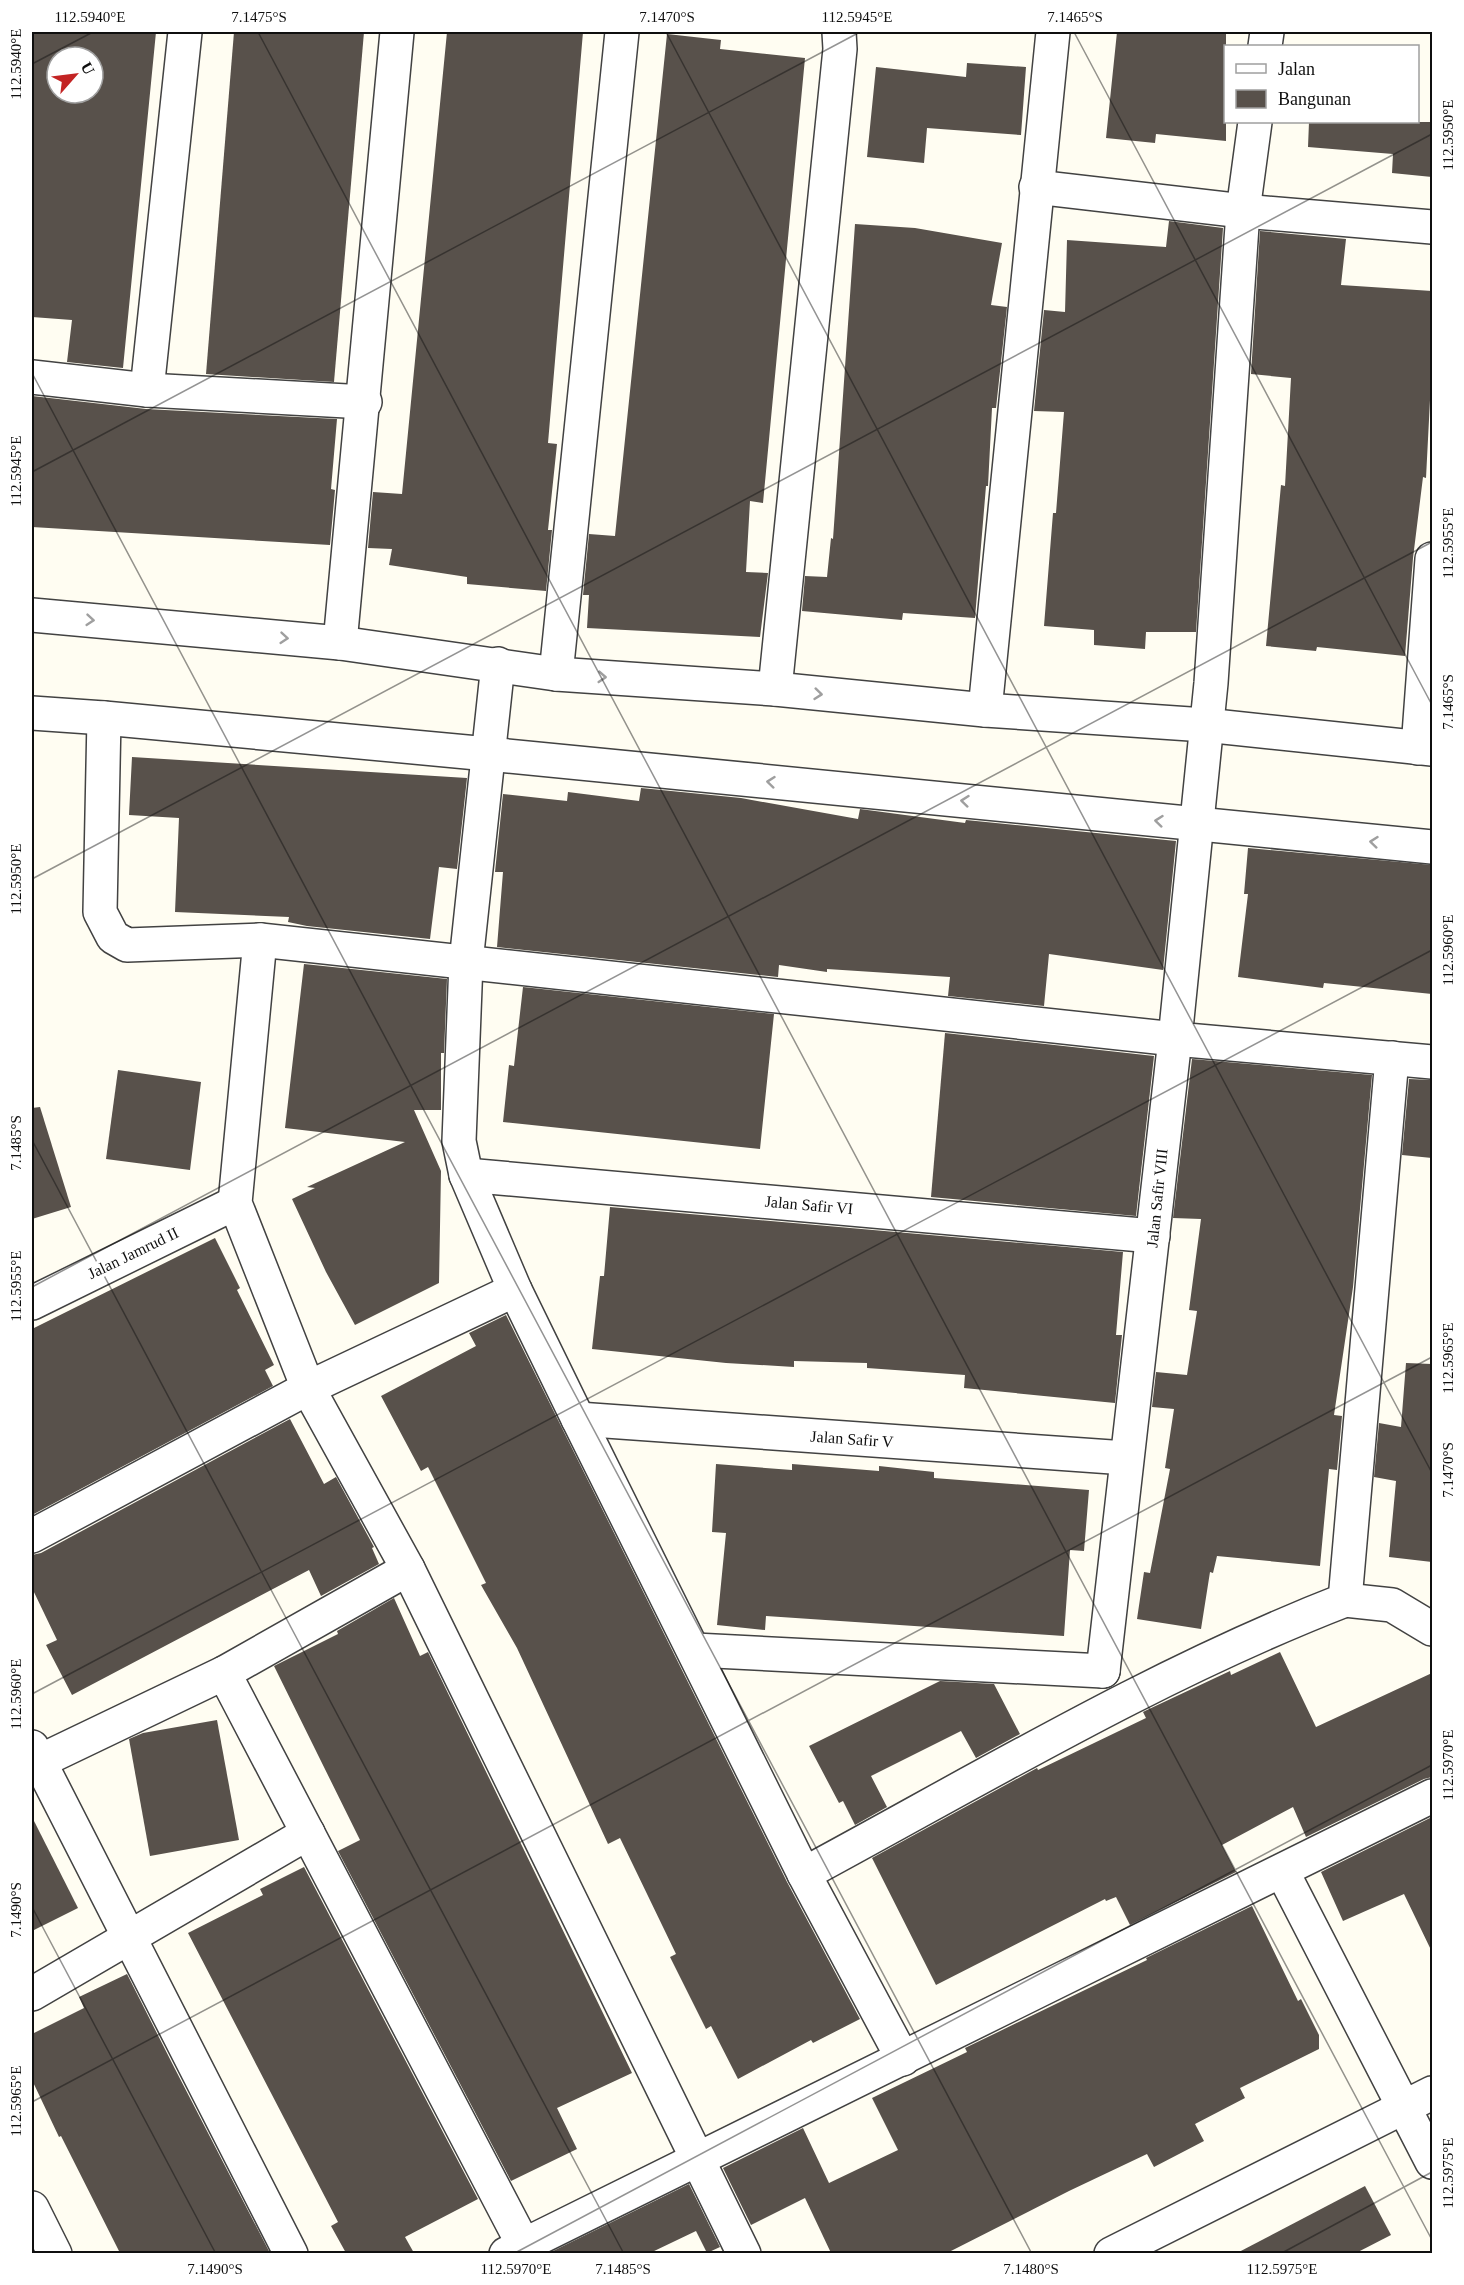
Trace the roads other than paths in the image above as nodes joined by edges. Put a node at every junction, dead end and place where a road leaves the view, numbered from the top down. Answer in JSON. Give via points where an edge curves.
{"nodes":[{"id":1,"x":185,"y":32,"type":"edge"},
{"id":2,"x":397,"y":32,"type":"edge"},
{"id":3,"x":622,"y":32,"type":"edge"},
{"id":4,"x":839,"y":32,"type":"edge"},
{"id":5,"x":1053,"y":32,"type":"edge"},
{"id":6,"x":1255,"y":123,"type":"edge"},
{"id":7,"x":1036,"y":187,"type":"junction"},
{"id":8,"x":1243,"y":211,"type":"junction"},
{"id":9,"x":1432,"y":227,"type":"edge"},
{"id":10,"x":32,"y":377,"type":"edge"},
{"id":11,"x":147,"y":390,"type":"junction"},
{"id":12,"x":365,"y":402,"type":"junction"},
{"id":13,"x":1432,"y":559,"type":"edge"},
{"id":14,"x":32,"y":615,"type":"edge"},
{"id":15,"x":340,"y":644,"type":"junction"},
{"id":16,"x":498,"y":664,"type":"junction"},
{"id":17,"x":556,"y":674,"type":"junction"},
{"id":18,"x":775,"y":689,"type":"junction"},
{"id":19,"x":985,"y":710,"type":"junction"},
{"id":20,"x":32,"y":713,"type":"edge"},
{"id":21,"x":104,"y":718,"type":"junction"},
{"id":22,"x":1205,"y":725,"type":"junction"},
{"id":23,"x":1425,"y":749,"type":"edge"},
{"id":24,"x":488,"y":754,"type":"junction"},
{"id":25,"x":1195,"y":824,"type":"junction"},
{"id":26,"x":1432,"y":847,"type":"edge"},
{"id":27,"x":260,"y":940,"type":"junction"},
{"id":28,"x":465,"y":962,"type":"junction"},
{"id":29,"x":1175,"y":1039,"type":"junction"},
{"id":30,"x":1392,"y":1058,"type":"junction"},
{"id":31,"x":1432,"y":1062,"type":"edge"},
{"id":32,"x":466,"y":1175,"type":"junction"},
{"id":33,"x":235,"y":1203,"type":"junction"},
{"id":34,"x":1153,"y":1236,"type":"junction"},
{"id":35,"x":516,"y":1290,"type":"junction"},
{"id":36,"x":32,"y":1303,"type":"edge"},
{"id":37,"x":308,"y":1388,"type":"junction"},
{"id":38,"x":578,"y":1419,"type":"junction"},
{"id":39,"x":1126,"y":1458,"type":"junction"},
{"id":40,"x":32,"y":1536,"type":"edge"},
{"id":41,"x":408,"y":1569,"type":"junction"},
{"id":42,"x":1345,"y":1600,"type":"junction"},
{"id":43,"x":1432,"y":1629,"type":"edge"},
{"id":44,"x":695,"y":1650,"type":"junction"},
{"id":45,"x":1103,"y":1671,"type":"junction"},
{"id":46,"x":224,"y":1673,"type":"junction"},
{"id":47,"x":1119,"y":1703,"type":"junction"},
{"id":48,"x":34,"y":1758,"type":"edge"},
{"id":49,"x":1432,"y":1796,"type":"edge"},
{"id":50,"x":308,"y":1833,"type":"junction"},
{"id":51,"x":1282,"y":1871,"type":"junction"},
{"id":52,"x":804,"y":1874,"type":"junction"},
{"id":53,"x":129,"y":1938,"type":"junction"},
{"id":54,"x":32,"y":1994,"type":"edge"},
{"id":55,"x":903,"y":2059,"type":"junction"},
{"id":56,"x":1432,"y":2093,"type":"edge"},
{"id":57,"x":1403,"y":2106,"type":"junction"},
{"id":58,"x":699,"y":2159,"type":"junction"},
{"id":59,"x":1432,"y":2162,"type":"edge"},
{"id":60,"x":32,"y":2208,"type":"edge"},
{"id":61,"x":514,"y":2249,"type":"edge"},
{"id":62,"x":55,"y":2253,"type":"edge"},
{"id":63,"x":291,"y":2253,"type":"edge"},
{"id":64,"x":744,"y":2253,"type":"edge"},
{"id":65,"x":1111,"y":2253,"type":"edge"}],
"edges":[{"from":1,"to":11,"type":"street"},
{"from":2,"to":12,"type":"street"},
{"from":3,"to":17,"type":"street"},
{"from":4,"to":18,"type":"street"},
{"from":5,"to":7,"type":"street"},
{"from":6,"to":8,"type":"street","name":"Jalan Safir VIII"},
{"from":7,"to":8,"type":"street"},
{"from":7,"to":19,"type":"street"},
{"from":8,"to":9,"type":"street"},
{"from":8,"to":22,"type":"street","name":"Jalan Safir VIII"},
{"from":10,"to":11,"type":"street"},
{"from":11,"to":12,"type":"street"},
{"from":12,"to":15,"type":"street"},
{"from":13,"to":23,"type":"street"},
{"from":14,"to":15,"type":"street","one_way":true},
{"from":15,"to":16,"type":"street"},
{"from":16,"to":17,"type":"street"},
{"from":16,"to":24,"type":"street"},
{"from":17,"to":18,"type":"street","one_way":true},
{"from":18,"to":19,"type":"street","one_way":true},
{"from":19,"to":22,"type":"street"},
{"from":20,"to":21,"type":"street"},
{"from":21,"to":24,"type":"street"},
{"from":21,"to":27,"type":"street","via":[[100,912],[113,937],[127,945]]},
{"from":22,"to":23,"type":"street"},
{"from":22,"to":25,"type":"street","name":"Jalan Safir VIII"},
{"from":25,"to":24,"type":"street","one_way":true},
{"from":24,"to":28,"type":"street"},
{"from":26,"to":25,"type":"street","one_way":true},
{"from":25,"to":29,"type":"street","name":"Jalan Safir VIII"},
{"from":27,"to":28,"type":"street"},
{"from":27,"to":33,"type":"street"},
{"from":28,"to":29,"type":"street"},
{"from":28,"to":32,"type":"street","via":[[459,1141]]},
{"from":29,"to":30,"type":"street"},
{"from":29,"to":34,"type":"street","name":"Jalan Safir VIII"},
{"from":30,"to":31,"type":"street"},
{"from":30,"to":42,"type":"street"},
{"from":32,"to":34,"type":"street","name":"Jalan Safir VI"},
{"from":32,"to":35,"type":"street"},
{"from":33,"to":36,"type":"street","name":"Jalan Jamrud II"},
{"from":33,"to":37,"type":"street"},
{"from":34,"to":39,"type":"street","name":"Jalan Safir VIII"},
{"from":35,"to":37,"type":"street"},
{"from":35,"to":38,"type":"street"},
{"from":37,"to":40,"type":"street"},
{"from":37,"to":41,"type":"street"},
{"from":38,"to":39,"type":"street","name":"Jalan Safir V"},
{"from":38,"to":44,"type":"street"},
{"from":39,"to":45,"type":"street","name":"Jalan Safir VIII"},
{"from":41,"to":46,"type":"street"},
{"from":41,"to":58,"type":"street"},
{"from":42,"to":43,"type":"street","via":[[1392,1605]]},
{"from":42,"to":47,"type":"street","via":[[1271,1629]]},
{"from":44,"to":45,"type":"street"},
{"from":44,"to":52,"type":"street"},
{"from":45,"to":47,"type":"street"},
{"from":46,"to":48,"type":"street"},
{"from":46,"to":50,"type":"street"},
{"from":47,"to":52,"type":"street"},
{"from":48,"to":53,"type":"street"},
{"from":49,"to":51,"type":"street"},
{"from":50,"to":53,"type":"street"},
{"from":50,"to":61,"type":"street"},
{"from":51,"to":55,"type":"street"},
{"from":51,"to":57,"type":"street"},
{"from":52,"to":55,"type":"street"},
{"from":53,"to":54,"type":"street"},
{"from":53,"to":63,"type":"street"},
{"from":55,"to":58,"type":"street"},
{"from":56,"to":57,"type":"street"},
{"from":57,"to":59,"type":"street"},
{"from":57,"to":65,"type":"street"},
{"from":58,"to":61,"type":"street"},
{"from":58,"to":64,"type":"street"},
{"from":60,"to":62,"type":"street"}]}
